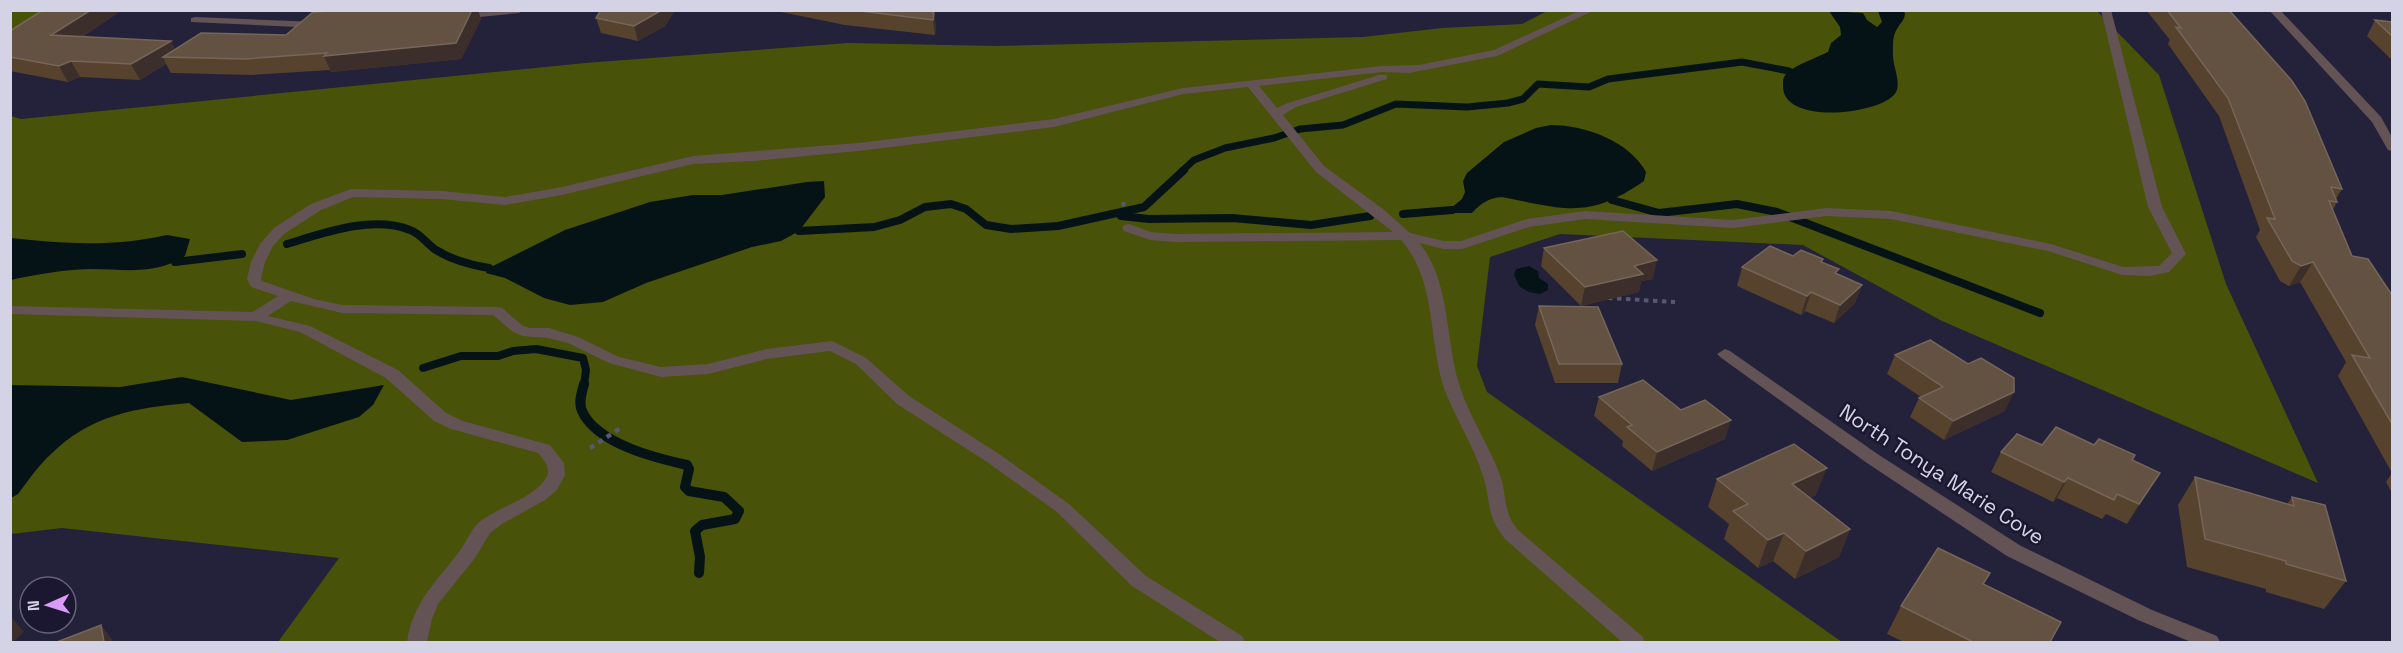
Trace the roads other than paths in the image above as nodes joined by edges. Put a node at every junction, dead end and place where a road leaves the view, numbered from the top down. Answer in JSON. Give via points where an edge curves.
{"nodes":[{"id":1,"x":519,"y":10,"type":"edge"},
{"id":2,"x":1590,"y":10,"type":"edge"},
{"id":3,"x":2106,"y":10,"type":"edge"},
{"id":4,"x":2274,"y":10,"type":"edge"},
{"id":5,"x":446,"y":17,"type":"edge"},
{"id":6,"x":195,"y":20,"type":"dead end"},
{"id":7,"x":335,"y":24,"type":"edge"},
{"id":8,"x":1418,"y":68,"type":"junction"},
{"id":9,"x":1251,"y":83,"type":"junction"},
{"id":10,"x":1279,"y":118,"type":"junction"},
{"id":11,"x":2377,"y":120,"type":"junction"},
{"id":12,"x":2392,"y":122,"type":"edge"},
{"id":13,"x":2392,"y":147,"type":"edge"},
{"id":14,"x":1129,"y":228,"type":"dead end"},
{"id":15,"x":1405,"y":236,"type":"junction"},
{"id":16,"x":288,"y":296,"type":"junction"},
{"id":17,"x":10,"y":310,"type":"edge"},
{"id":18,"x":256,"y":317,"type":"junction"},
{"id":19,"x":1725,"y":354,"type":"dead end"},
{"id":20,"x":417,"y":642,"type":"edge"},
{"id":21,"x":1235,"y":642,"type":"edge"},
{"id":22,"x":1635,"y":642,"type":"edge"},
{"id":23,"x":2211,"y":642,"type":"edge"}],
"edges":[{"from":1,"to":5,"type":"street"},
{"from":2,"to":8,"type":"street","via":[[1497,53]]},
{"from":3,"to":15,"type":"street","via":[[2155,207],[2179,254],[2164,269],[2122,271],[2051,248],[1891,215],[1826,212],[1733,224],[1585,216],[1527,223],[1462,245]]},
{"from":4,"to":11,"type":"street"},
{"from":6,"to":7,"type":"street"},
{"from":8,"to":9,"type":"street"},
{"from":8,"to":10,"type":"street","via":[[1292,105]]},
{"from":9,"to":10,"type":"street"},
{"from":9,"to":16,"type":"street","via":[[1183,91],[1054,123],[858,147],[693,160],[505,201],[351,193],[316,207],[279,231],[267,244],[258,262],[256,284]]},
{"from":10,"to":15,"type":"street","via":[[1320,169]]},
{"from":11,"to":12,"type":"street"},
{"from":11,"to":13,"type":"street"},
{"from":14,"to":15,"type":"street","via":[[1137,233],[1183,238]]},
{"from":15,"to":22,"type":"street","via":[[1420,253],[1430,274],[1452,387],[1492,476],[1501,522]]},
{"from":16,"to":18,"type":"street"},
{"from":16,"to":21,"type":"street","via":[[342,309],[497,311],[528,333],[549,333],[573,340],[615,360],[661,372],[708,369],[767,354],[832,346],[861,361],[903,400],[1063,507],[1139,581]]},
{"from":17,"to":18,"type":"street"},
{"from":18,"to":20,"type":"street","via":[[305,329],[392,374],[440,417],[544,449],[556,459],[558,468],[544,492],[485,526],[423,614]]},
{"from":19,"to":23,"type":"street","name":"North Tonya Marie Cove","via":[[2014,551],[2145,615]]}]}
